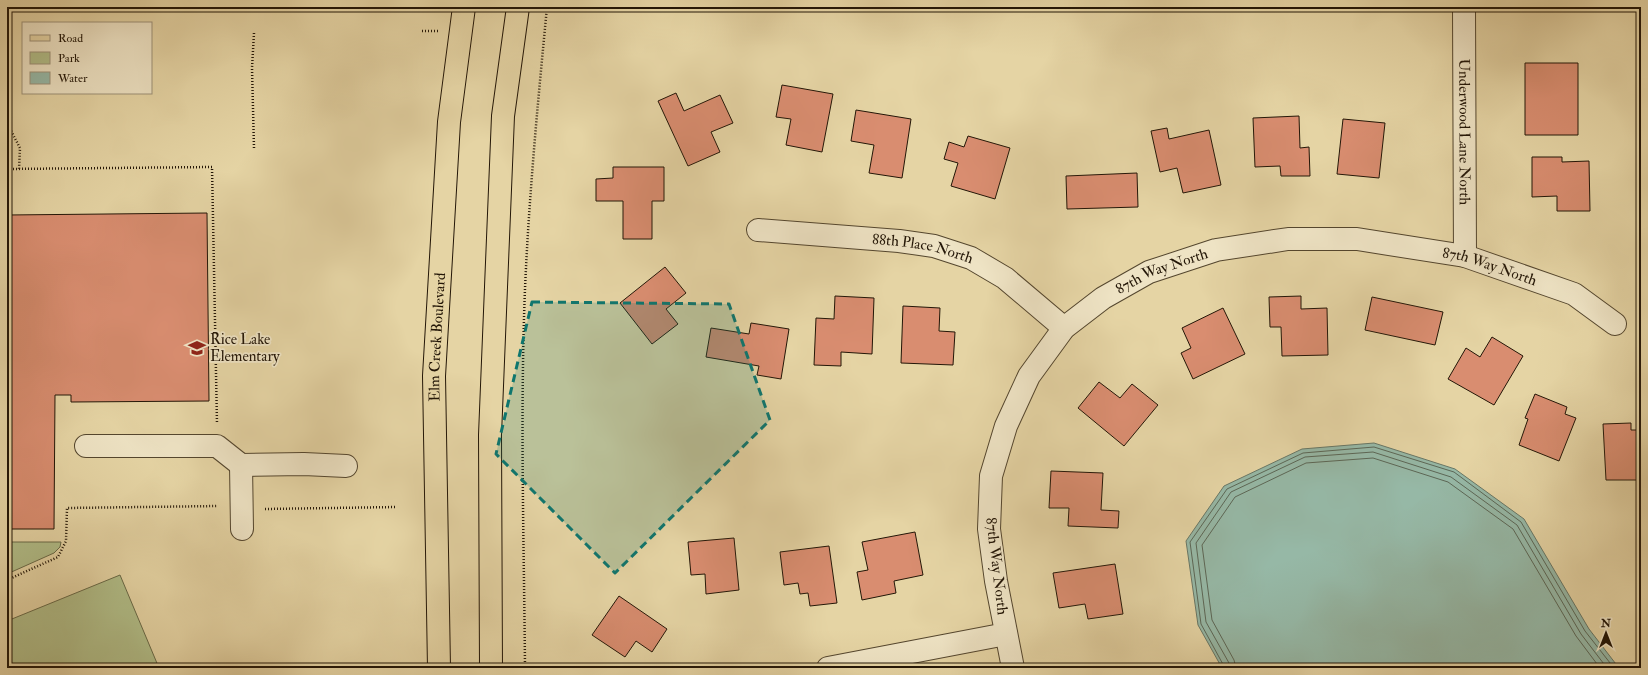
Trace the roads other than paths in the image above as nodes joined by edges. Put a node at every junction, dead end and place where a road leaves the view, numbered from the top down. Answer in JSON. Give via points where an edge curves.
{"nodes":[{"id":1,"x":464,"y":7,"type":"edge"},
{"id":2,"x":518,"y":7,"type":"edge"},
{"id":3,"x":1464,"y":7,"type":"edge"},
{"id":4,"x":758,"y":230,"type":"dead end"},
{"id":5,"x":1465,"y":256,"type":"junction"},
{"id":6,"x":1615,"y":324,"type":"dead end"},
{"id":7,"x":1064,"y":328,"type":"junction"},
{"id":8,"x":86,"y":446,"type":"dead end"},
{"id":9,"x":241,"y":465,"type":"junction"},
{"id":10,"x":346,"y":466,"type":"dead end"},
{"id":11,"x":242,"y":528,"type":"dead end"},
{"id":12,"x":1006,"y":634,"type":"junction"},
{"id":13,"x":439,"y":668,"type":"edge"},
{"id":14,"x":490,"y":668,"type":"edge"},
{"id":15,"x":828,"y":668,"type":"edge"},
{"id":16,"x":1013,"y":668,"type":"edge"}],
"edges":[{"from":1,"to":13,"type":"main road","name":"Elm Creek Boulevard","via":[[449,122],[434,376]]},
{"from":2,"to":14,"type":"main road","via":[[503,116],[494,318],[490,435]]},
{"from":3,"to":5,"type":"street","name":"Underwood Lane North"},
{"from":4,"to":7,"type":"street","name":"88th Place North","via":[[934,246],[971,258],[1005,278]]},
{"from":5,"to":6,"type":"street","name":"87th Way North","via":[[1574,294]]},
{"from":5,"to":7,"type":"street","name":"87th Way North","via":[[1357,238],[1288,238],[1216,250],[1149,272],[1103,298]]},
{"from":7,"to":12,"type":"street","name":"87th Way North","via":[[1028,376],[1006,426],[991,476],[989,528]]},
{"from":8,"to":9,"type":"street","via":[[217,446]]},
{"from":9,"to":10,"type":"street"},
{"from":9,"to":11,"type":"street"},
{"from":12,"to":15,"type":"street"},
{"from":12,"to":16,"type":"street","name":"87th Way North"}]}
